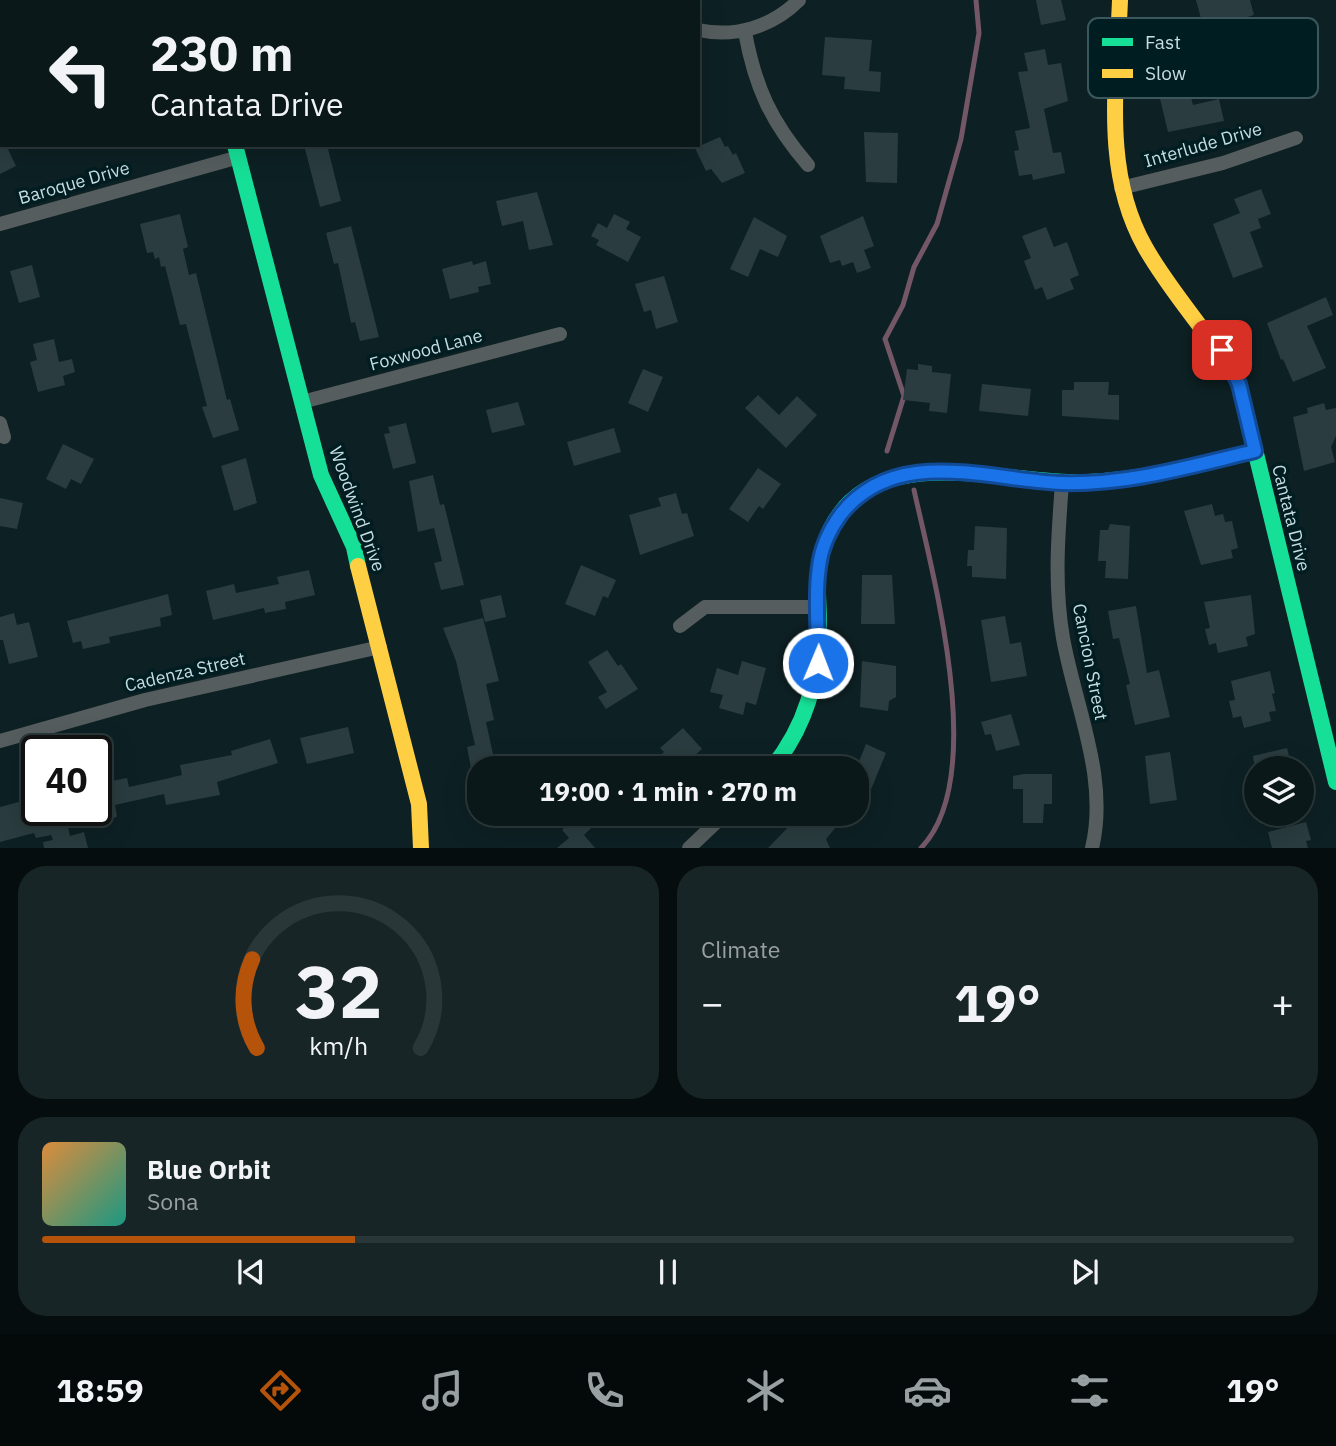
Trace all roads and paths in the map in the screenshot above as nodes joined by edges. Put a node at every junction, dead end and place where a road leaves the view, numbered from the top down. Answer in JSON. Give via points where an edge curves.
{"nodes":[{"id":1,"x":800,"y":0,"type":"edge"},
{"id":2,"x":1120,"y":0,"type":"edge"},
{"id":3,"x":1119,"y":18,"type":"edge"},
{"id":4,"x":700,"y":30,"type":"edge"},
{"id":5,"x":745,"y":32,"type":"junction"},
{"id":6,"x":1116,"y":98,"type":"edge"},
{"id":7,"x":1296,"y":138,"type":"dead end"},
{"id":8,"x":237,"y":151,"type":"edge"},
{"id":9,"x":807,"y":165,"type":"dead end"},
{"id":10,"x":1121,"y":188,"type":"junction"},
{"id":11,"x":0,"y":224,"type":"edge"},
{"id":12,"x":560,"y":334,"type":"dead end"},
{"id":13,"x":302,"y":402,"type":"junction"},
{"id":14,"x":1255,"y":451,"type":"junction"},
{"id":15,"x":1062,"y":483,"type":"junction"},
{"id":16,"x":819,"y":607,"type":"junction"},
{"id":17,"x":680,"y":626,"type":"dead end"},
{"id":18,"x":380,"y":647,"type":"junction"},
{"id":19,"x":0,"y":741,"type":"edge"},
{"id":20,"x":782,"y":756,"type":"edge"},
{"id":21,"x":1336,"y":782,"type":"edge"},
{"id":22,"x":712,"y":826,"type":"edge"},
{"id":23,"x":421,"y":848,"type":"edge"},
{"id":24,"x":689,"y":848,"type":"edge"},
{"id":25,"x":1092,"y":848,"type":"edge"}],
"edges":[{"from":1,"to":5,"type":"street"},
{"from":2,"to":3,"type":"street","name":"Cantata Drive"},
{"from":4,"to":5,"type":"street"},
{"from":5,"to":9,"type":"street","via":[[752,75],[764,104]]},
{"from":6,"to":10,"type":"street","name":"Cantata Drive","via":[[1114,145]]},
{"from":7,"to":10,"type":"street","name":"Interlude Drive","via":[[1223,163]]},
{"from":8,"to":11,"type":"street","name":"Baroque Drive"},
{"from":8,"to":13,"type":"street","name":"Woodwind Drive"},
{"from":10,"to":14,"type":"street","name":"Cantata Drive","via":[[1144,246],[1228,362],[1239,384]]},
{"from":12,"to":13,"type":"street","name":"Foxwood Lane"},
{"from":13,"to":18,"type":"street","name":"Woodwind Drive","via":[[321,475],[354,547]]},
{"from":14,"to":15,"type":"street","via":[[1146,477]]},
{"from":14,"to":21,"type":"street","name":"Cantata Drive"},
{"from":15,"to":16,"type":"street","via":[[943,471],[915,472],[878,483],[861,493],[833,524],[818,567]]},
{"from":15,"to":25,"type":"street","name":"Cancion Street","via":[[1058,595],[1097,789],[1098,824]]},
{"from":16,"to":17,"type":"street","via":[[705,607]]},
{"from":16,"to":20,"type":"street","via":[[818,663],[810,706]]},
{"from":18,"to":19,"type":"street","name":"Cadenza Street","via":[[145,700]]},
{"from":18,"to":23,"type":"street","name":"Woodwind Drive","via":[[419,804]]},
{"from":22,"to":24,"type":"street"}]}
